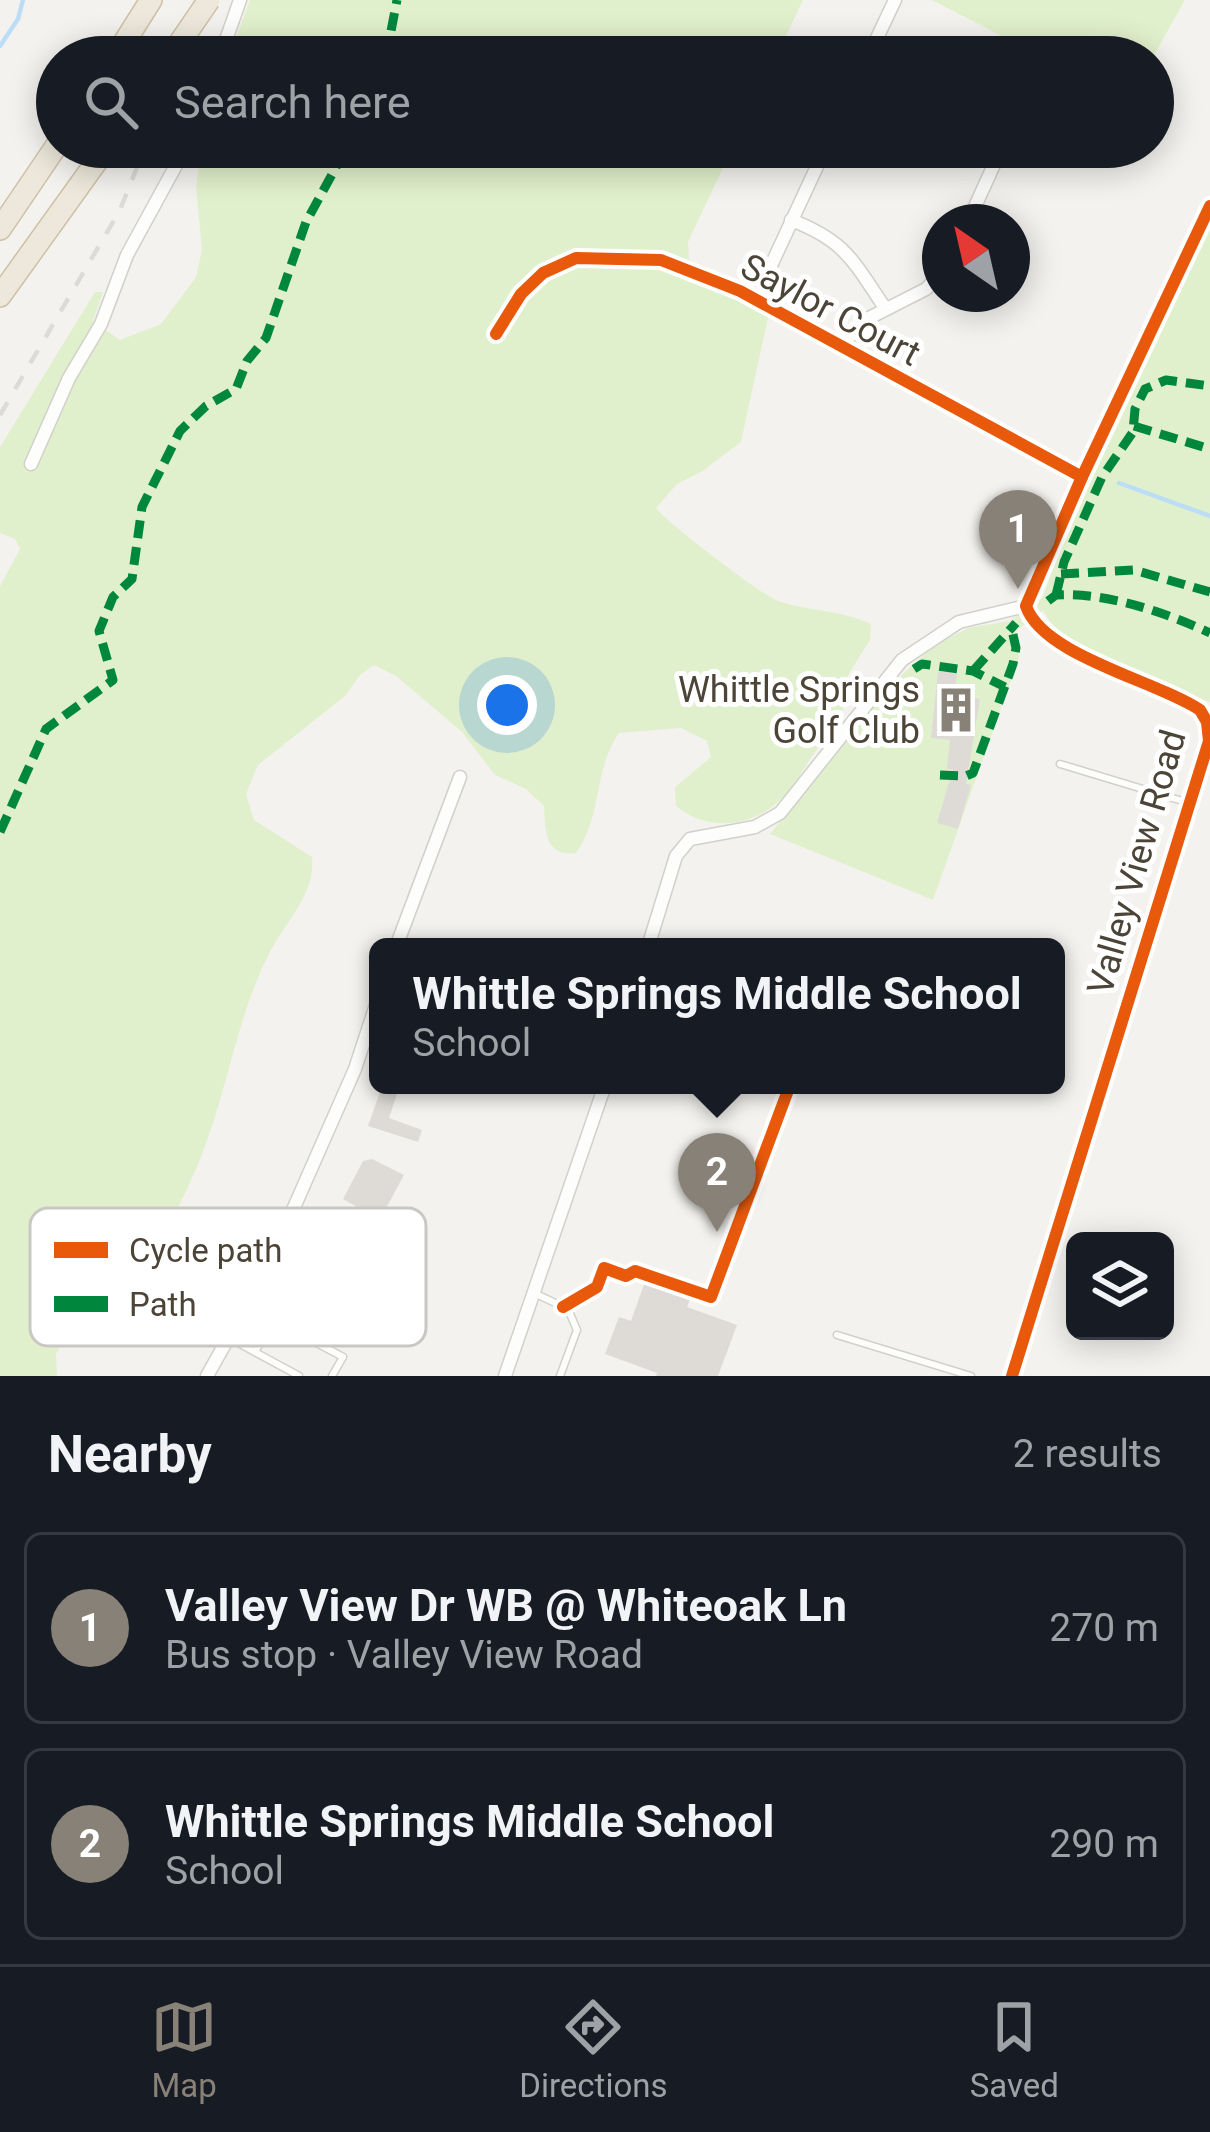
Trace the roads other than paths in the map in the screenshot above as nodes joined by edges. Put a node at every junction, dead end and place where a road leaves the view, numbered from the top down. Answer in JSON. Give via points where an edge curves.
{"nodes":[{"id":1,"x":151,"y":0,"type":"edge"},
{"id":2,"x":209,"y":0,"type":"edge"},
{"id":3,"x":240,"y":0,"type":"edge"},
{"id":4,"x":895,"y":0,"type":"edge"},
{"id":5,"x":128,"y":36,"type":"edge"},
{"id":6,"x":184,"y":36,"type":"edge"},
{"id":7,"x":227,"y":36,"type":"edge"},
{"id":8,"x":878,"y":36,"type":"edge"},
{"id":9,"x":41,"y":168,"type":"edge"},
{"id":10,"x":92,"y":168,"type":"edge"},
{"id":11,"x":175,"y":168,"type":"edge"},
{"id":12,"x":816,"y":168,"type":"edge"},
{"id":13,"x":992,"y":168,"type":"edge"},
{"id":14,"x":976,"y":204,"type":"edge"},
{"id":15,"x":1210,"y":206,"type":"edge"},
{"id":16,"x":791,"y":220,"type":"junction"},
{"id":17,"x":0,"y":228,"type":"edge"},
{"id":18,"x":768,"y":272,"type":"dead end"},
{"id":19,"x":922,"y":291,"type":"edge"},
{"id":20,"x":0,"y":296,"type":"edge"},
{"id":21,"x":885,"y":308,"type":"junction"},
{"id":22,"x":496,"y":334,"type":"dead end"},
{"id":23,"x":840,"y":347,"type":"junction"},
{"id":24,"x":31,"y":464,"type":"dead end"},
{"id":25,"x":1082,"y":477,"type":"junction"},
{"id":26,"x":1027,"y":607,"type":"junction"},
{"id":27,"x":1060,"y":764,"type":"dead end"},
{"id":28,"x":460,"y":777,"type":"dead end"},
{"id":29,"x":1190,"y":803,"type":"junction"},
{"id":30,"x":398,"y":938,"type":"edge"},
{"id":31,"x":651,"y":938,"type":"edge"},
{"id":32,"x":369,"y":1026,"type":"edge"},
{"id":33,"x":602,"y":1094,"type":"edge"},
{"id":34,"x":295,"y":1208,"type":"edge"},
{"id":35,"x":535,"y":1293,"type":"junction"},
{"id":36,"x":837,"y":1335,"type":"dead end"},
{"id":37,"x":224,"y":1346,"type":"edge"},
{"id":38,"x":243,"y":1346,"type":"edge"},
{"id":39,"x":258,"y":1346,"type":"edge"},
{"id":40,"x":322,"y":1346,"type":"edge"},
{"id":41,"x":255,"y":1352,"type":"junction"},
{"id":42,"x":207,"y":1376,"type":"edge"},
{"id":43,"x":298,"y":1376,"type":"edge"},
{"id":44,"x":332,"y":1376,"type":"edge"},
{"id":45,"x":505,"y":1376,"type":"edge"},
{"id":46,"x":560,"y":1376,"type":"edge"},
{"id":47,"x":971,"y":1376,"type":"edge"},
{"id":48,"x":1012,"y":1376,"type":"edge"}],
"edges":[{"from":1,"to":5,"type":"highway"},
{"from":2,"to":6,"type":"highway","bridge":true},
{"from":3,"to":7,"type":"street"},
{"from":4,"to":8,"type":"street"},
{"from":9,"to":17,"type":"highway"},
{"from":10,"to":20,"type":"highway"},
{"from":11,"to":24,"type":"street"},
{"from":12,"to":16,"type":"street"},
{"from":13,"to":14,"type":"street"},
{"from":15,"to":25,"type":"street"},
{"from":16,"to":18,"type":"street"},
{"from":16,"to":21,"type":"street","via":[[832,236]]},
{"from":19,"to":21,"type":"street"},
{"from":21,"to":23,"type":"street"},
{"from":22,"to":23,"type":"street","name":"Saylor Court","via":[[543,273],[576,258],[626,256],[661,260],[740,291]]},
{"from":23,"to":25,"type":"street","name":"Saylor Court"},
{"from":25,"to":26,"type":"street"},
{"from":26,"to":29,"type":"street","name":"Valley View Road","via":[[1040,630],[1076,652],[1200,710],[1209,741]]},
{"from":26,"to":31,"type":"street","via":[[958,622],[902,660],[780,813],[755,827],[690,839],[676,856]]},
{"from":27,"to":29,"type":"lane"},
{"from":28,"to":30,"type":"street"},
{"from":29,"to":48,"type":"street","name":"Valley View Road"},
{"from":32,"to":34,"type":"street"},
{"from":33,"to":35,"type":"street"},
{"from":35,"to":45,"type":"street"},
{"from":35,"to":46,"type":"lane","via":[[568,1309],[578,1330]]},
{"from":36,"to":47,"type":"lane"},
{"from":37,"to":42,"type":"street"},
{"from":38,"to":41,"type":"lane"},
{"from":39,"to":41,"type":"lane"},
{"from":40,"to":44,"type":"lane","via":[[343,1357]]},
{"from":41,"to":43,"type":"lane"}]}
